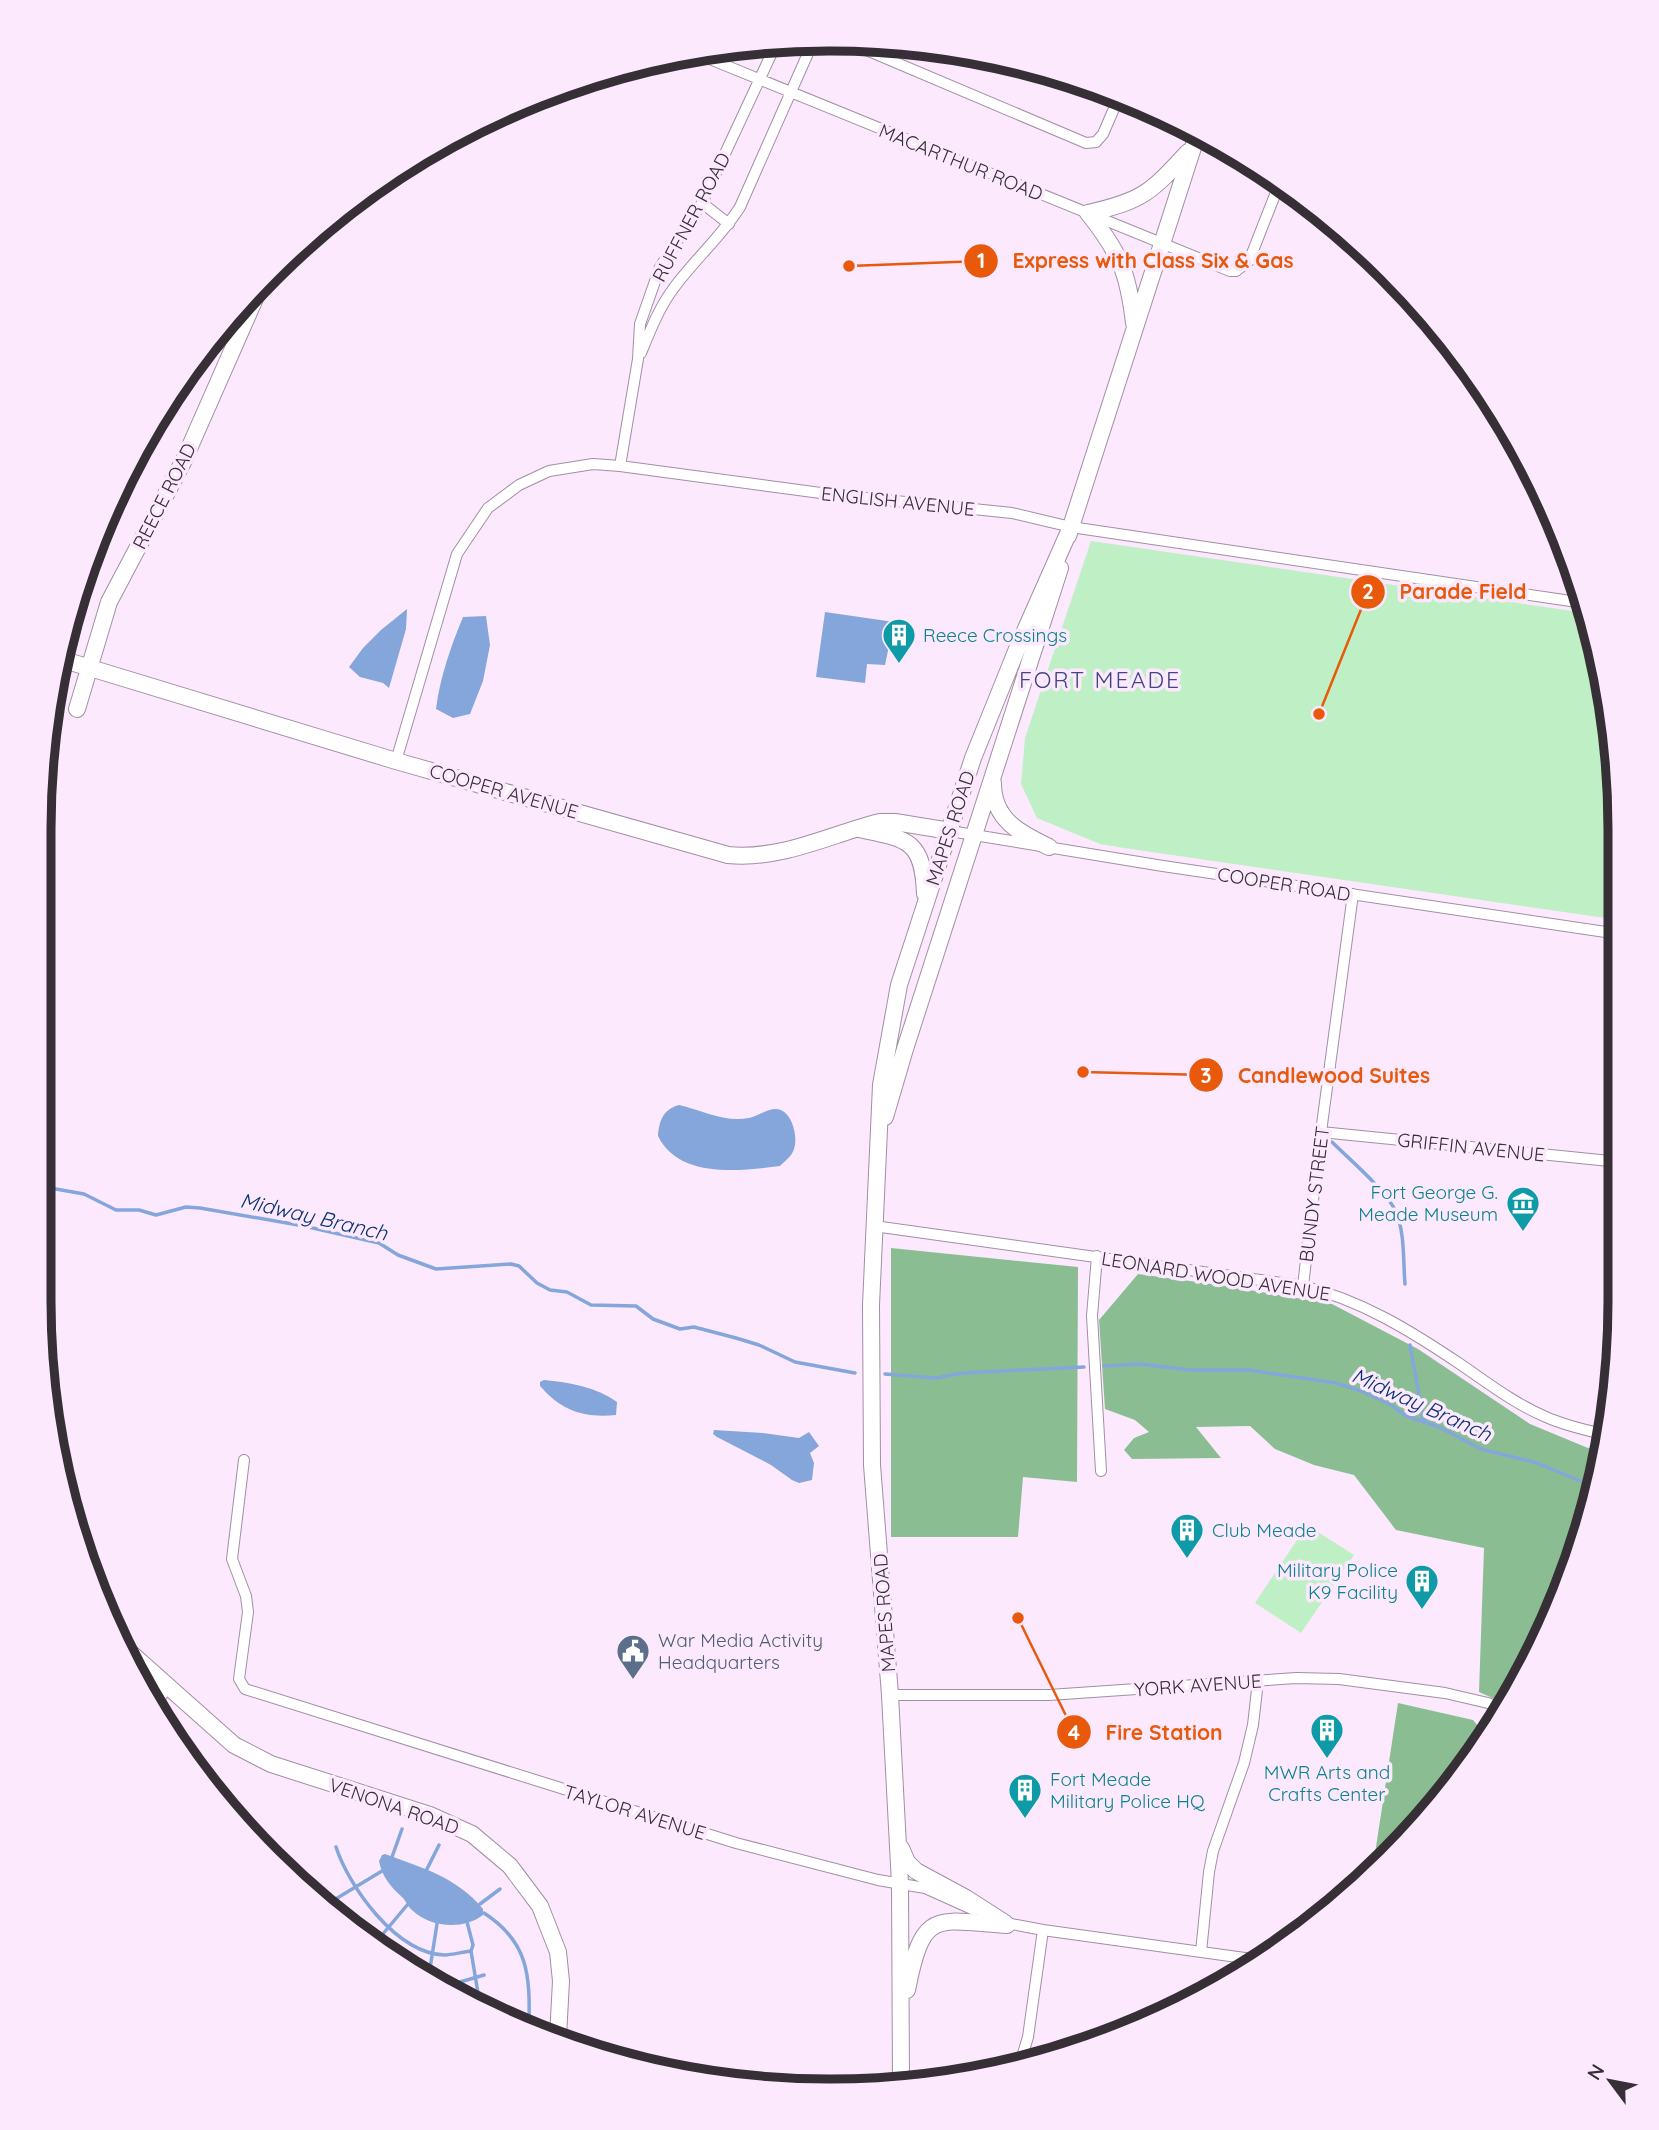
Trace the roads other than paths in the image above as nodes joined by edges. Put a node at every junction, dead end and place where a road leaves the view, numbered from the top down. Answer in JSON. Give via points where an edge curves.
{"nodes":[{"id":1,"x":809,"y":51,"type":"edge"},
{"id":2,"x":871,"y":52,"type":"edge"},
{"id":3,"x":772,"y":53,"type":"edge"},
{"id":4,"x":713,"y":60,"type":"edge"},
{"id":5,"x":760,"y":80,"type":"junction"},
{"id":6,"x":792,"y":93,"type":"junction"},
{"id":7,"x":1115,"y":105,"type":"edge"},
{"id":8,"x":1194,"y":142,"type":"edge"},
{"id":9,"x":1192,"y":148,"type":"junction"},
{"id":10,"x":1276,"y":192,"type":"edge"},
{"id":11,"x":702,"y":203,"type":"junction"},
{"id":12,"x":1088,"y":213,"type":"junction"},
{"id":13,"x":729,"y":224,"type":"junction"},
{"id":14,"x":1162,"y":243,"type":"junction"},
{"id":15,"x":657,"y":277,"type":"junction"},
{"id":16,"x":673,"y":288,"type":"junction"},
{"id":17,"x":250,"y":309,"type":"edge"},
{"id":18,"x":1134,"y":331,"type":"junction"},
{"id":19,"x":638,"y":359,"type":"junction"},
{"id":20,"x":620,"y":466,"type":"junction"},
{"id":21,"x":1071,"y":527,"type":"junction"},
{"id":22,"x":1574,"y":603,"type":"edge"},
{"id":23,"x":70,"y":662,"type":"edge"},
{"id":24,"x":88,"y":667,"type":"junction"},
{"id":25,"x":76,"y":709,"type":"dead end"},
{"id":26,"x":396,"y":761,"type":"junction"},
{"id":27,"x":993,"y":779,"type":"junction"},
{"id":28,"x":857,"y":828,"type":"junction"},
{"id":29,"x":950,"y":831,"type":"junction"},
{"id":30,"x":975,"y":835,"type":"junction"},
{"id":31,"x":1049,"y":848,"type":"junction"},
{"id":32,"x":1353,"y":894,"type":"junction"},
{"id":33,"x":926,"y":903,"type":"junction"},
{"id":34,"x":1608,"y":932,"type":"edge"},
{"id":35,"x":1321,"y":1132,"type":"junction"},
{"id":36,"x":878,"y":1143,"type":"junction"},
{"id":37,"x":1608,"y":1160,"type":"edge"},
{"id":38,"x":874,"y":1226,"type":"junction"},
{"id":39,"x":1097,"y":1256,"type":"junction"},
{"id":40,"x":1303,"y":1286,"type":"junction"},
{"id":41,"x":1597,"y":1432,"type":"edge"},
{"id":42,"x":244,"y":1460,"type":"dead end"},
{"id":43,"x":1101,"y":1471,"type":"dead end"},
{"id":44,"x":140,"y":1662,"type":"edge"},
{"id":45,"x":1258,"y":1681,"type":"junction"},
{"id":46,"x":167,"y":1687,"type":"junction"},
{"id":47,"x":890,"y":1695,"type":"junction"},
{"id":48,"x":160,"y":1698,"type":"edge"},
{"id":49,"x":1494,"y":1706,"type":"edge"},
{"id":50,"x":898,"y":1838,"type":"junction"},
{"id":51,"x":900,"y":1884,"type":"junction"},
{"id":52,"x":1007,"y":1924,"type":"junction"},
{"id":53,"x":1043,"y":1930,"type":"junction"},
{"id":54,"x":1201,"y":1952,"type":"junction"},
{"id":55,"x":1246,"y":1958,"type":"edge"},
{"id":56,"x":901,"y":2024,"type":"junction"},
{"id":57,"x":558,"y":2030,"type":"edge"},
{"id":58,"x":1023,"y":2055,"type":"edge"},
{"id":59,"x":901,"y":2076,"type":"edge"}],
"edges":[{"from":1,"to":6,"type":"street","name":"RUFFNER ROAD"},
{"from":2,"to":7,"type":"street","via":[[1086,143],[1096,142],[1103,134]]},
{"from":3,"to":5,"type":"street","name":"RUFFNER ROAD"},
{"from":4,"to":5,"type":"street"},
{"from":5,"to":6,"type":"street","name":"MACARTHUR ROAD"},
{"from":5,"to":11,"type":"street","name":"RUFFNER ROAD"},
{"from":6,"to":12,"type":"street","name":"MACARTHUR ROAD"},
{"from":6,"to":13,"type":"street","name":"RUFFNER ROAD"},
{"from":8,"to":9,"type":"street","name":"MAPES ROAD"},
{"from":9,"to":12,"type":"street","via":[[1141,197]]},
{"from":9,"to":14,"type":"street","name":"MAPES ROAD"},
{"from":10,"to":14,"type":"street","name":"MACARTHUR ROAD","via":[[1249,261],[1236,271]]},
{"from":11,"to":13,"type":"street"},
{"from":11,"to":15,"type":"street","name":"RUFFNER ROAD"},
{"from":12,"to":14,"type":"street","name":"MACARTHUR ROAD"},
{"from":12,"to":18,"type":"street","via":[[1119,256],[1130,292]]},
{"from":13,"to":16,"type":"street","name":"RUFFNER ROAD"},
{"from":14,"to":18,"type":"street","name":"MAPES ROAD"},
{"from":15,"to":16,"type":"street"},
{"from":15,"to":19,"type":"street","name":"RUFFNER ROAD","via":[[640,324]]},
{"from":16,"to":19,"type":"street","name":"RUFFNER ROAD"},
{"from":17,"to":24,"type":"street","name":"REECE ROAD","via":[[184,460],[109,602]]},
{"from":18,"to":21,"type":"street","name":"MAPES ROAD"},
{"from":19,"to":20,"type":"street","name":"RUFFNER ROAD"},
{"from":20,"to":21,"type":"street","name":"ENGLISH AVENUE","via":[[1012,513]]},
{"from":20,"to":26,"type":"street","name":"ENGLISH AVENUE","via":[[593,464],[550,471],[519,485],[488,508],[457,554]]},
{"from":21,"to":22,"type":"street","name":"ENGLISH AVENUE"},
{"from":21,"to":27,"type":"street","name":"MAPES ROAD","via":[[1055,591]]},
{"from":21,"to":29,"type":"street","name":"MAPES ROAD","via":[[992,712]]},
{"from":23,"to":24,"type":"street","name":"COOPER AVENUE"},
{"from":24,"to":25,"type":"street","name":"REECE ROAD"},
{"from":24,"to":26,"type":"street","name":"COOPER AVENUE"},
{"from":26,"to":28,"type":"street","name":"COOPER AVENUE","via":[[727,855],[779,853]]},
{"from":27,"to":30,"type":"street","name":"MAPES ROAD"},
{"from":27,"to":31,"type":"street","via":[[993,793],[1005,821]]},
{"from":28,"to":29,"type":"street","name":"COOPER AVENUE","via":[[895,822]]},
{"from":28,"to":33,"type":"street","via":[[903,839],[914,848],[922,864]]},
{"from":29,"to":30,"type":"street","name":"COOPER ROAD"},
{"from":29,"to":33,"type":"street","name":"MAPES ROAD"},
{"from":30,"to":31,"type":"street","name":"COOPER ROAD"},
{"from":30,"to":36,"type":"street","name":"MAPES ROAD"},
{"from":31,"to":32,"type":"street","name":"COOPER ROAD"},
{"from":32,"to":34,"type":"street","name":"COOPER ROAD"},
{"from":32,"to":35,"type":"street","name":"BUNDY STREET"},
{"from":33,"to":36,"type":"street","name":"MAPES ROAD","via":[[899,985],[881,1085]]},
{"from":35,"to":37,"type":"street","name":"GRIFFIN AVENUE"},
{"from":35,"to":40,"type":"street","name":"BUNDY STREET"},
{"from":36,"to":38,"type":"street","name":"MAPES ROAD"},
{"from":38,"to":39,"type":"street","name":"LEONARD WOOD AVENUE"},
{"from":38,"to":47,"type":"street","name":"MAPES ROAD","via":[[873,1465]]},
{"from":39,"to":40,"type":"street","name":"LEONARD WOOD AVENUE"},
{"from":39,"to":43,"type":"street","via":[[1092,1316]]},
{"from":40,"to":41,"type":"street","name":"LEONARD WOOD AVENUE","via":[[1381,1315],[1529,1409]]},
{"from":42,"to":51,"type":"street","name":"TAYLOR AVENUE","via":[[232,1559],[247,1604],[239,1679],[245,1689],[736,1843]]},
{"from":44,"to":46,"type":"street","name":"VENONA ROAD"},
{"from":45,"to":47,"type":"street","name":"YORK AVENUE","via":[[1049,1695]]},
{"from":45,"to":49,"type":"street","name":"YORK AVENUE","via":[[1296,1678],[1378,1683]]},
{"from":45,"to":54,"type":"street","via":[[1244,1763],[1213,1851]]},
{"from":46,"to":48,"type":"street"},
{"from":46,"to":57,"type":"street","name":"VENONA ROAD","via":[[216,1731],[271,1764],[430,1815],[472,1833],[510,1866],[540,1906],[558,1952]]},
{"from":47,"to":50,"type":"street","name":"MAPES ROAD"},
{"from":50,"to":51,"type":"street","name":"MAPES ROAD"},
{"from":50,"to":52,"type":"street","via":[[907,1862],[916,1871]]},
{"from":51,"to":52,"type":"street","name":"TAYLOR AVENUE","via":[[934,1891]]},
{"from":51,"to":56,"type":"street","name":"MAPES ROAD"},
{"from":52,"to":53,"type":"street","name":"TAYLOR AVENUE"},
{"from":52,"to":56,"type":"street","via":[[947,1921],[927,1931],[916,1955]]},
{"from":53,"to":54,"type":"street","name":"TAYLOR AVENUE"},
{"from":53,"to":58,"type":"street"},
{"from":54,"to":55,"type":"street","name":"TAYLOR AVENUE"},
{"from":56,"to":59,"type":"street","name":"MAPES ROAD"}]}
